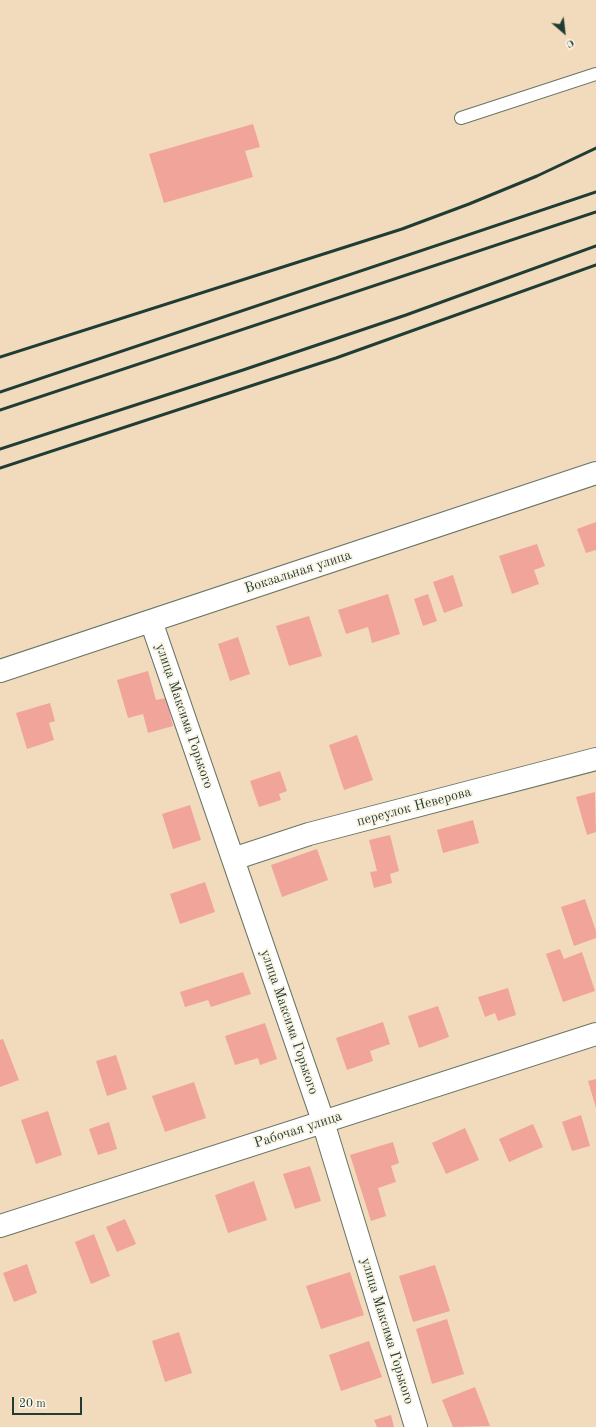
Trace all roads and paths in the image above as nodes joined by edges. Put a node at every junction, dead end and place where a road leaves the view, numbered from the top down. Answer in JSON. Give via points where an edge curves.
{"nodes":[{"id":1,"x":596,"y":74,"type":"edge"},
{"id":2,"x":460,"y":118,"type":"dead end"},
{"id":3,"x":596,"y":473,"type":"edge"},
{"id":4,"x":151,"y":621,"type":"junction"},
{"id":5,"x":0,"y":671,"type":"edge"},
{"id":6,"x":596,"y":759,"type":"edge"},
{"id":7,"x":233,"y":859,"type":"junction"},
{"id":8,"x":596,"y":1034,"type":"edge"},
{"id":9,"x":323,"y":1122,"type":"junction"},
{"id":10,"x":0,"y":1226,"type":"edge"},
{"id":11,"x":416,"y":1427,"type":"edge"}],
"edges":[{"from":1,"to":2,"type":"lane"},
{"from":3,"to":4,"type":"street","name":"Вокзальная улица"},
{"from":4,"to":5,"type":"street","name":"Вокзальная улица"},
{"from":4,"to":7,"type":"street","name":"улица Максима Горького"},
{"from":6,"to":7,"type":"street","name":"переулок Неверова","via":[[309,834]]},
{"from":7,"to":9,"type":"street","name":"улица Максима Горького"},
{"from":8,"to":9,"type":"street","name":"Рабочая улица"},
{"from":9,"to":10,"type":"street","name":"Рабочая улица"},
{"from":9,"to":11,"type":"street","name":"улица Максима Горького"}]}
